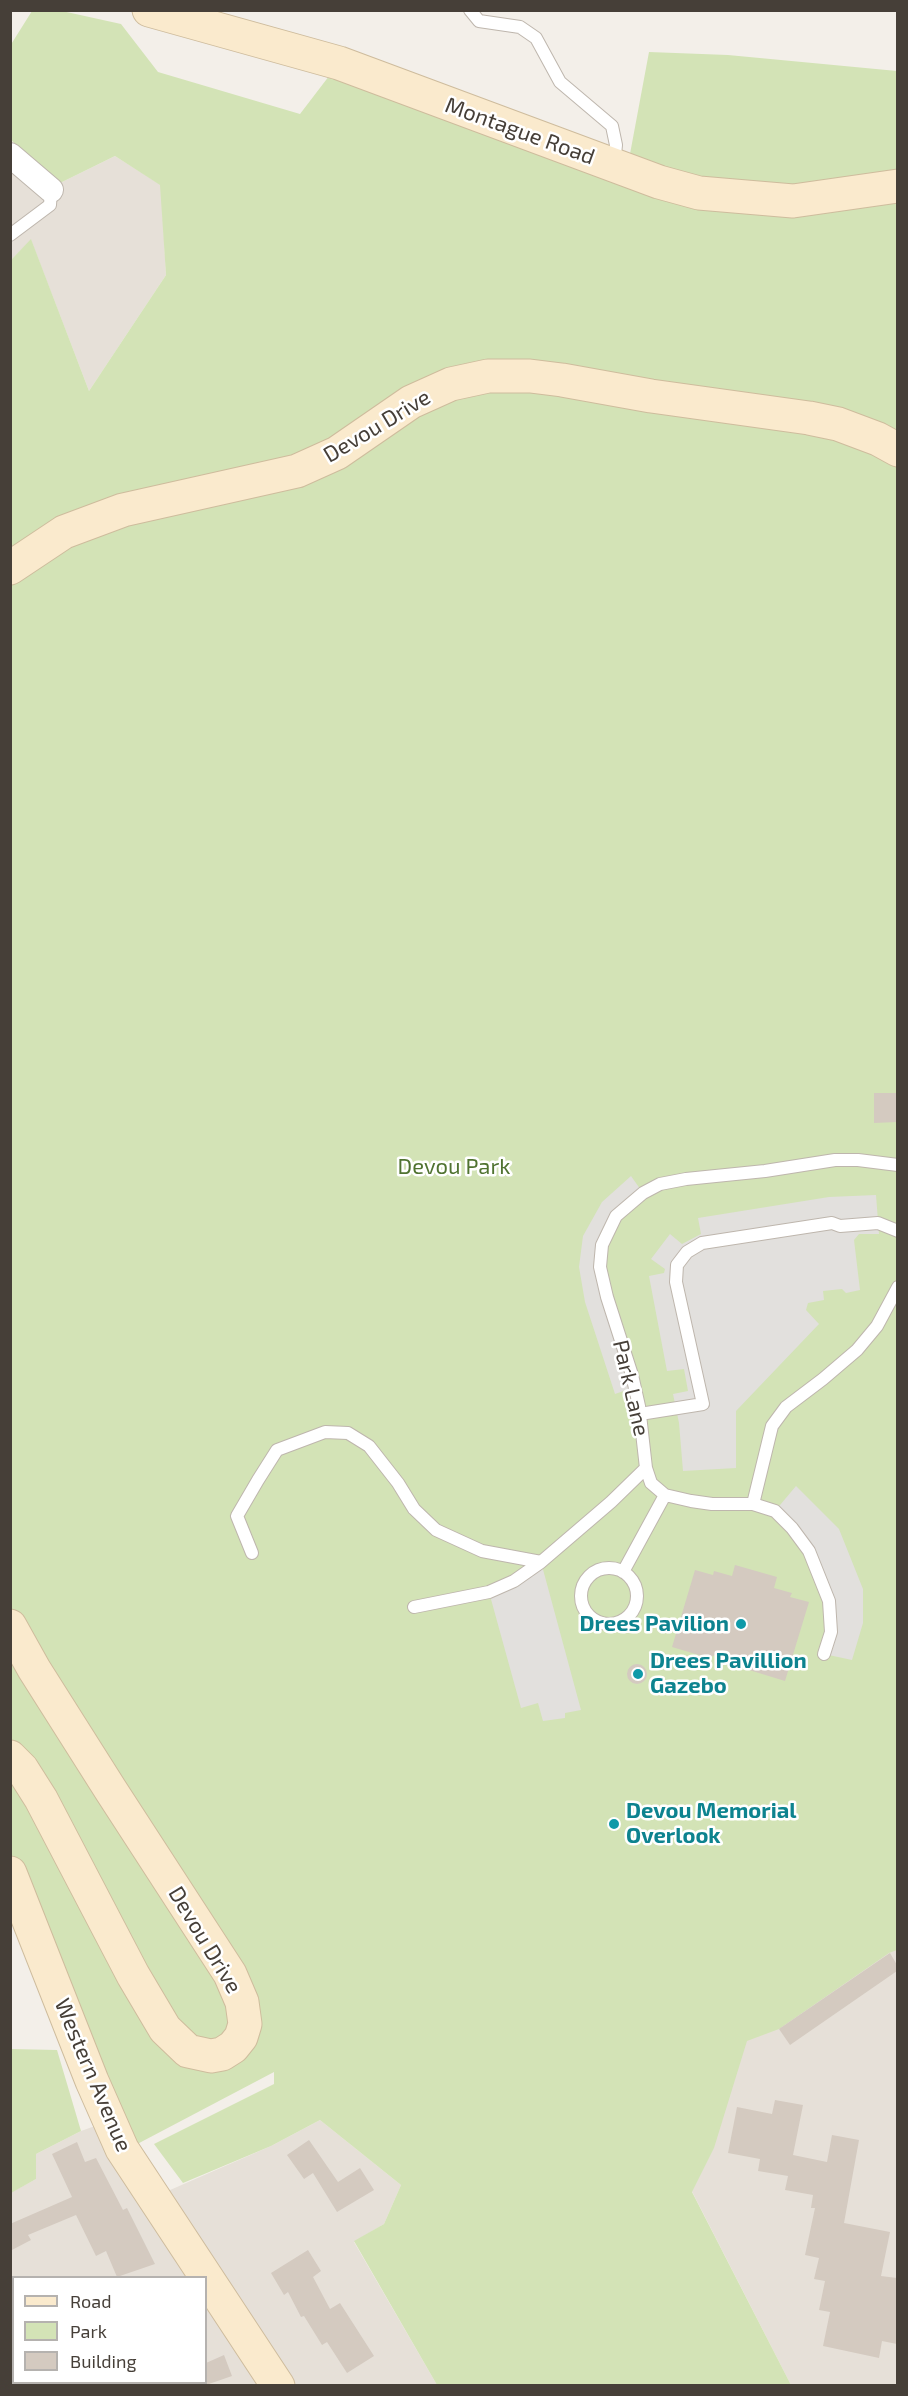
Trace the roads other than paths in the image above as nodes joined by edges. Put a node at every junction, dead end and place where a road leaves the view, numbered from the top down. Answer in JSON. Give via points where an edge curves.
{"nodes":[{"id":1,"x":149,"y":10,"type":"edge"},
{"id":2,"x":470,"y":10,"type":"edge"},
{"id":3,"x":10,"y":155,"type":"edge"},
{"id":4,"x":613,"y":166,"type":"junction"},
{"id":5,"x":897,"y":186,"type":"edge"},
{"id":6,"x":51,"y":190,"type":"joint"},
{"id":7,"x":10,"y":235,"type":"edge"},
{"id":8,"x":897,"y":450,"type":"edge"},
{"id":9,"x":10,"y":568,"type":"edge"},
{"id":10,"x":897,"y":1165,"type":"edge"},
{"id":11,"x":897,"y":1231,"type":"edge"},
{"id":12,"x":897,"y":1287,"type":"edge"},
{"id":13,"x":640,"y":1414,"type":"junction"},
{"id":14,"x":646,"y":1468,"type":"junction"},
{"id":15,"x":665,"y":1495,"type":"junction"},
{"id":16,"x":753,"y":1504,"type":"junction"},
{"id":17,"x":252,"y":1553,"type":"dead end"},
{"id":18,"x":541,"y":1562,"type":"junction"},
{"id":19,"x":623,"y":1572,"type":"junction"},
{"id":20,"x":414,"y":1607,"type":"dead end"},
{"id":21,"x":10,"y":1626,"type":"edge"},
{"id":22,"x":824,"y":1654,"type":"dead end"},
{"id":23,"x":10,"y":1757,"type":"edge"},
{"id":24,"x":10,"y":1873,"type":"edge"},
{"id":25,"x":206,"y":2276,"type":"edge"},
{"id":26,"x":207,"y":2277,"type":"edge"},
{"id":27,"x":278,"y":2385,"type":"edge"}],
"edges":[{"from":1,"to":4,"type":"street","name":"Montague Road","via":[[339,63]]},
{"from":2,"to":4,"type":"lane","via":[[479,21],[520,27],[536,38],[560,82],[612,126],[616,145]]},
{"from":3,"to":6,"type":"street"},
{"from":4,"to":5,"type":"street","name":"Montague Road","via":[[699,193],[766,201],[793,201]]},
{"from":6,"to":7,"type":"lane","via":[[50,205]]},
{"from":8,"to":9,"type":"street","name":"Devou Drive","via":[[858,431],[809,418],[562,380],[488,376],[451,384],[411,402],[337,453],[297,471],[123,510],[64,532]]},
{"from":10,"to":13,"type":"lane","name":"Park Lane","via":[[835,1160],[686,1179],[660,1184],[616,1216],[602,1245],[600,1268]]},
{"from":11,"to":13,"type":"lane","via":[[878,1223],[832,1223],[702,1243],[687,1252],[677,1265],[676,1282],[703,1404]]},
{"from":12,"to":16,"type":"lane","via":[[877,1326],[857,1350],[786,1407],[772,1426]]},
{"from":13,"to":14,"type":"lane","name":"Park Lane"},
{"from":14,"to":15,"type":"lane","name":"Park Lane","via":[[651,1483]]},
{"from":14,"to":18,"type":"lane"},
{"from":15,"to":16,"type":"lane","via":[[712,1504]]},
{"from":15,"to":19,"type":"lane"},
{"from":16,"to":22,"type":"lane","via":[[775,1511],[809,1551],[829,1601],[831,1632]]},
{"from":17,"to":18,"type":"lane","via":[[237,1516],[258,1480],[277,1450],[325,1432],[348,1433],[369,1446],[414,1509],[436,1530],[482,1551]]},
{"from":18,"to":20,"type":"lane","via":[[489,1592]]},
{"from":19,"to":19,"type":"lane","via":[[604,1568],[582,1585],[581,1603],[591,1619],[618,1623],[632,1612],[637,1594],[630,1577]]},
{"from":21,"to":23,"type":"street","name":"Devou Drive","via":[[230,1974],[242,2002],[245,2024],[233,2047],[211,2056],[188,2051],[165,2029],[40,1799],[22,1768]]},
{"from":24,"to":25,"type":"street","name":"Western Avenue","via":[[122,2148]]},
{"from":26,"to":27,"type":"street","name":"Western Avenue"}]}
